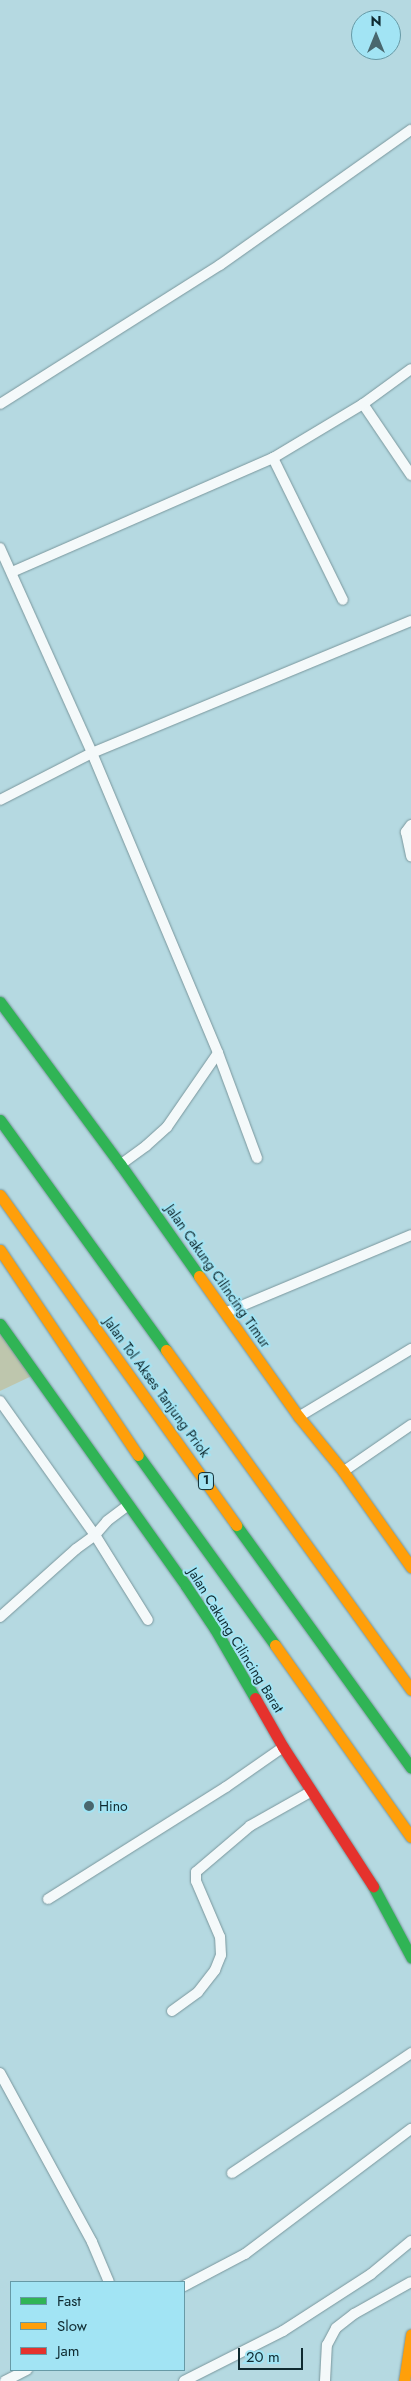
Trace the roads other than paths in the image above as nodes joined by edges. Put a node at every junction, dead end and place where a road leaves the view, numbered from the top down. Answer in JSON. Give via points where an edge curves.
{"nodes":[{"id":1,"x":411,"y":130,"type":"edge"},
{"id":2,"x":411,"y":370,"type":"edge"},
{"id":3,"x":0,"y":404,"type":"edge"},
{"id":4,"x":363,"y":404,"type":"junction"},
{"id":5,"x":273,"y":458,"type":"junction"},
{"id":6,"x":411,"y":475,"type":"edge"},
{"id":7,"x":0,"y":548,"type":"edge"},
{"id":8,"x":12,"y":572,"type":"junction"},
{"id":9,"x":343,"y":600,"type":"dead end"},
{"id":10,"x":411,"y":621,"type":"edge"},
{"id":11,"x":92,"y":753,"type":"junction"},
{"id":12,"x":0,"y":800,"type":"edge"},
{"id":13,"x":411,"y":826,"type":"edge"},
{"id":14,"x":411,"y":856,"type":"edge"},
{"id":15,"x":0,"y":1002,"type":"edge"},
{"id":16,"x":218,"y":1053,"type":"junction"},
{"id":17,"x":0,"y":1120,"type":"edge"},
{"id":18,"x":258,"y":1158,"type":"dead end"},
{"id":19,"x":120,"y":1164,"type":"junction"},
{"id":20,"x":0,"y":1195,"type":"edge"},
{"id":21,"x":411,"y":1235,"type":"edge"},
{"id":22,"x":0,"y":1250,"type":"edge"},
{"id":23,"x":226,"y":1313,"type":"junction"},
{"id":24,"x":0,"y":1324,"type":"edge"},
{"id":25,"x":411,"y":1350,"type":"edge"},
{"id":26,"x":0,"y":1400,"type":"edge"},
{"id":27,"x":299,"y":1416,"type":"junction"},
{"id":28,"x":411,"y":1425,"type":"edge"},
{"id":29,"x":343,"y":1471,"type":"junction"},
{"id":30,"x":128,"y":1505,"type":"junction"},
{"id":31,"x":95,"y":1535,"type":"junction"},
{"id":32,"x":411,"y":1567,"type":"edge"},
{"id":33,"x":0,"y":1617,"type":"edge"},
{"id":34,"x":148,"y":1620,"type":"dead end"},
{"id":35,"x":376,"y":1641,"type":"junction"},
{"id":36,"x":411,"y":1678,"type":"edge"},
{"id":37,"x":411,"y":1690,"type":"edge"},
{"id":38,"x":284,"y":1747,"type":"junction"},
{"id":39,"x":411,"y":1768,"type":"edge"},
{"id":40,"x":311,"y":1792,"type":"junction"},
{"id":41,"x":411,"y":1837,"type":"edge"},
{"id":42,"x":48,"y":1899,"type":"dead end"},
{"id":43,"x":411,"y":1957,"type":"edge"},
{"id":44,"x":172,"y":2011,"type":"dead end"},
{"id":45,"x":411,"y":2053,"type":"edge"},
{"id":46,"x":0,"y":2073,"type":"edge"},
{"id":47,"x":411,"y":2129,"type":"edge"},
{"id":48,"x":232,"y":2173,"type":"dead end"},
{"id":49,"x":411,"y":2241,"type":"edge"},
{"id":50,"x":109,"y":2281,"type":"edge"},
{"id":51,"x":411,"y":2282,"type":"edge"},
{"id":52,"x":185,"y":2285,"type":"edge"},
{"id":53,"x":411,"y":2335,"type":"edge"},
{"id":54,"x":24,"y":2371,"type":"edge"},
{"id":55,"x":5,"y":2381,"type":"edge"},
{"id":56,"x":184,"y":2381,"type":"edge"},
{"id":57,"x":325,"y":2381,"type":"edge"},
{"id":58,"x":404,"y":2381,"type":"edge"}],
"edges":[{"from":1,"to":3,"type":"lane","via":[[220,265]]},
{"from":2,"to":4,"type":"lane"},
{"from":4,"to":5,"type":"lane"},
{"from":4,"to":6,"type":"lane"},
{"from":5,"to":8,"type":"lane"},
{"from":5,"to":9,"type":"lane"},
{"from":7,"to":8,"type":"lane"},
{"from":8,"to":11,"type":"lane"},
{"from":10,"to":11,"type":"lane"},
{"from":11,"to":12,"type":"lane"},
{"from":11,"to":16,"type":"lane"},
{"from":13,"to":14,"type":"lane","via":[[406,832]]},
{"from":15,"to":19,"type":"highway","name":"Jalan Cakung Cilincing Timur"},
{"from":16,"to":18,"type":"lane"},
{"from":16,"to":19,"type":"lane","via":[[167,1126]]},
{"from":17,"to":35,"type":"highway","name":"Jalan Tol Akses Tanjung Priok"},
{"from":19,"to":23,"type":"highway","name":"Jalan Cakung Cilincing Timur"},
{"from":20,"to":39,"type":"highway","name":"Jalan Tol Akses Tanjung Priok","number":"1"},
{"from":21,"to":23,"type":"lane"},
{"from":22,"to":41,"type":"highway","via":[[104,1407]]},
{"from":23,"to":27,"type":"highway","name":"Jalan Cakung Cilincing Timur"},
{"from":24,"to":30,"type":"highway","name":"Jalan Cakung Cilincing Barat"},
{"from":25,"to":27,"type":"lane"},
{"from":26,"to":31,"type":"lane"},
{"from":27,"to":29,"type":"highway","name":"Jalan Cakung Cilincing Timur"},
{"from":28,"to":29,"type":"lane"},
{"from":29,"to":32,"type":"highway","name":"Jalan Cakung Cilincing Timur"},
{"from":30,"to":31,"type":"lane"},
{"from":30,"to":38,"type":"highway","name":"Jalan Cakung Cilincing Barat","via":[[210,1622]]},
{"from":31,"to":33,"type":"lane"},
{"from":31,"to":34,"type":"lane"},
{"from":35,"to":36,"type":"highway"},
{"from":35,"to":37,"type":"highway","name":"Jalan Tol Akses Tanjung Priok"},
{"from":38,"to":40,"type":"highway","name":"Jalan Cakung Cilincing Barat"},
{"from":38,"to":42,"type":"lane"},
{"from":40,"to":43,"type":"highway","name":"Jalan Cakung Cilincing Barat","via":[[370,1881]]},
{"from":40,"to":44,"type":"lane","via":[[250,1826],[196,1872],[196,1881],[220,1937],[221,1955],[215,1970],[198,1992]]},
{"from":45,"to":48,"type":"lane"},
{"from":46,"to":50,"type":"lane","via":[[92,2242]]},
{"from":47,"to":52,"type":"lane","via":[[245,2254]]},
{"from":49,"to":56,"type":"lane","via":[[371,2274],[283,2331]]},
{"from":51,"to":57,"type":"lane","via":[[354,2314],[336,2328],[327,2345]]},
{"from":53,"to":58,"type":"highway"},
{"from":54,"to":55,"type":"lane"}]}
